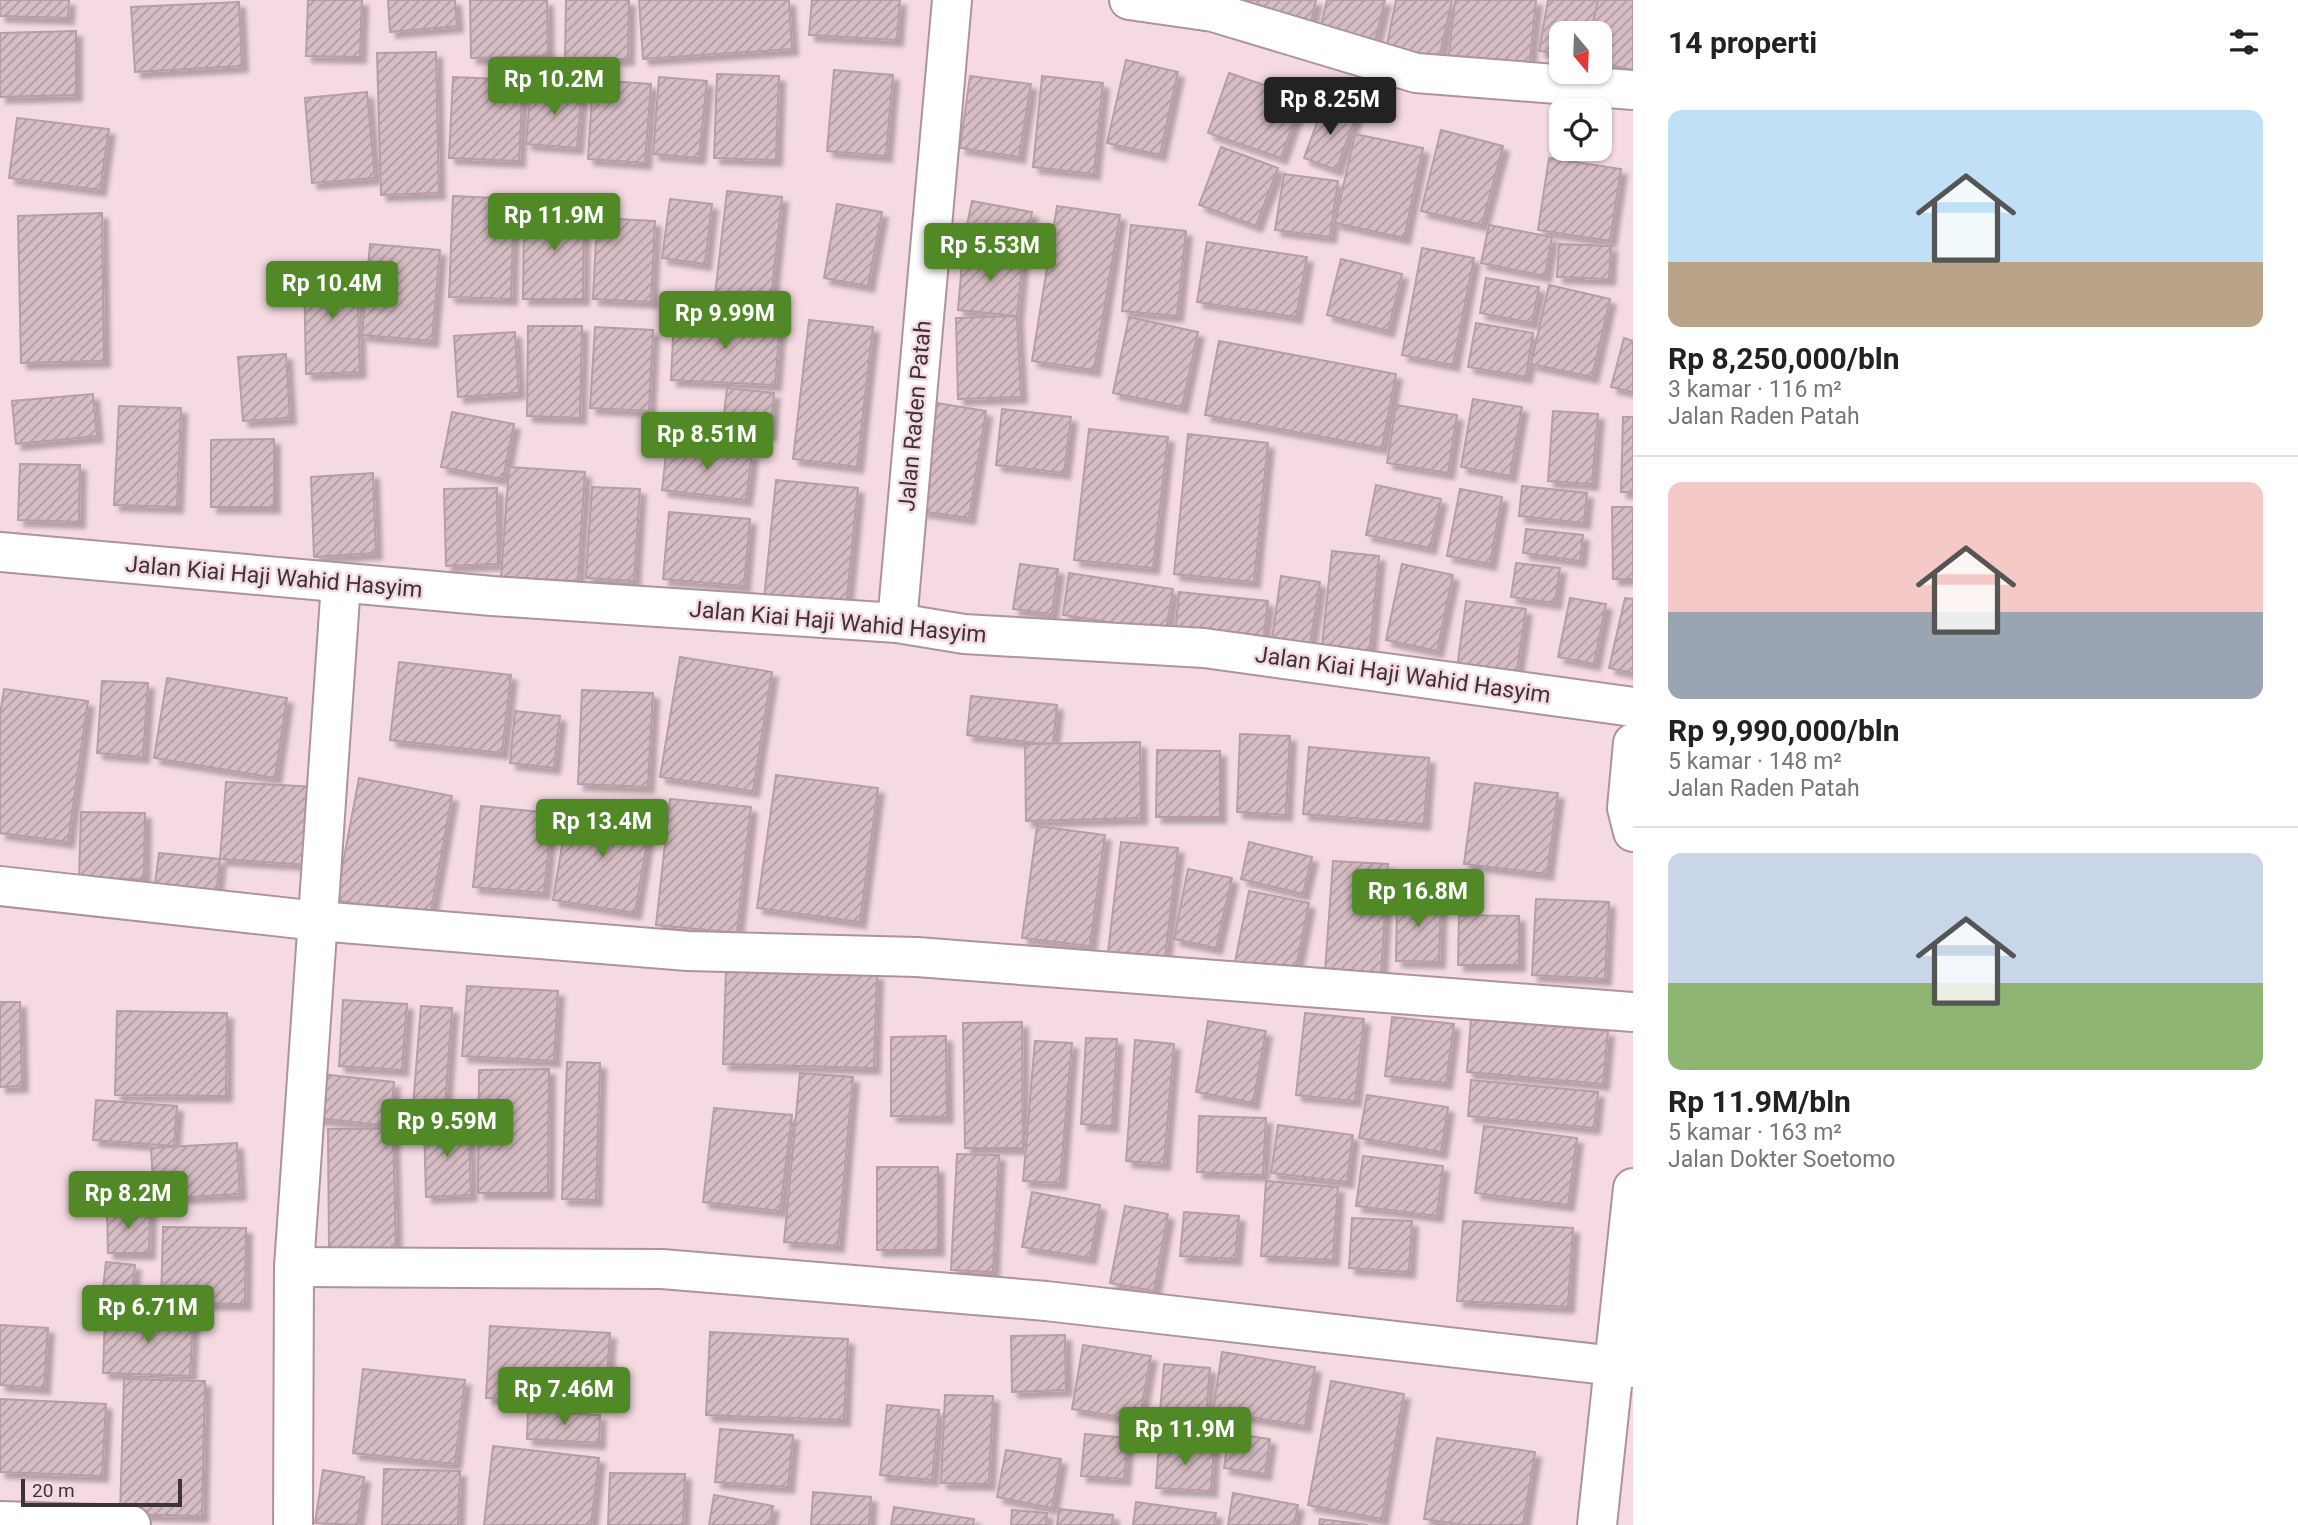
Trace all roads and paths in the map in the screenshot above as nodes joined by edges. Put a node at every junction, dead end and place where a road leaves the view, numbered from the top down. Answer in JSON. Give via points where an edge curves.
{"nodes":[{"id":1,"x":952,"y":0,"type":"edge"},
{"id":2,"x":1129,"y":0,"type":"edge"},
{"id":3,"x":1633,"y":90,"type":"edge"},
{"id":4,"x":0,"y":552,"type":"edge"},
{"id":5,"x":341,"y":583,"type":"junction"},
{"id":6,"x":897,"y":622,"type":"junction"},
{"id":7,"x":1633,"y":707,"type":"edge"},
{"id":8,"x":1633,"y":744,"type":"edge"},
{"id":9,"x":1633,"y":832,"type":"edge"},
{"id":10,"x":0,"y":886,"type":"edge"},
{"id":11,"x":318,"y":921,"type":"junction"},
{"id":12,"x":1633,"y":1012,"type":"edge"},
{"id":13,"x":1633,"y":1188,"type":"edge"},
{"id":14,"x":294,"y":1267,"type":"junction"},
{"id":15,"x":1623,"y":1367,"type":"edge"},
{"id":16,"x":0,"y":1521,"type":"edge"},
{"id":17,"x":131,"y":1525,"type":"edge"},
{"id":18,"x":293,"y":1525,"type":"edge"},
{"id":19,"x":1597,"y":1525,"type":"edge"}],
"edges":[{"from":1,"to":6,"type":"street","name":"Jalan Raden Patah"},
{"from":2,"to":3,"type":"street","via":[[1213,12],[1416,73]]},
{"from":4,"to":5,"type":"street","name":"Jalan Kiai Haji Wahid Hasyim"},
{"from":5,"to":6,"type":"street","name":"Jalan Kiai Haji Wahid Hasyim"},
{"from":5,"to":11,"type":"street"},
{"from":6,"to":7,"type":"street","name":"Jalan Kiai Haji Wahid Hasyim","via":[[964,634],[1204,648]]},
{"from":8,"to":9,"type":"street","via":[[1627,808]]},
{"from":10,"to":11,"type":"street"},
{"from":11,"to":12,"type":"street","via":[[688,951],[917,957]]},
{"from":11,"to":14,"type":"street"},
{"from":13,"to":15,"type":"street"},
{"from":14,"to":15,"type":"street","via":[[662,1269],[1046,1301]]},
{"from":14,"to":18,"type":"street"},
{"from":15,"to":19,"type":"street"},
{"from":16,"to":17,"type":"street"}]}
